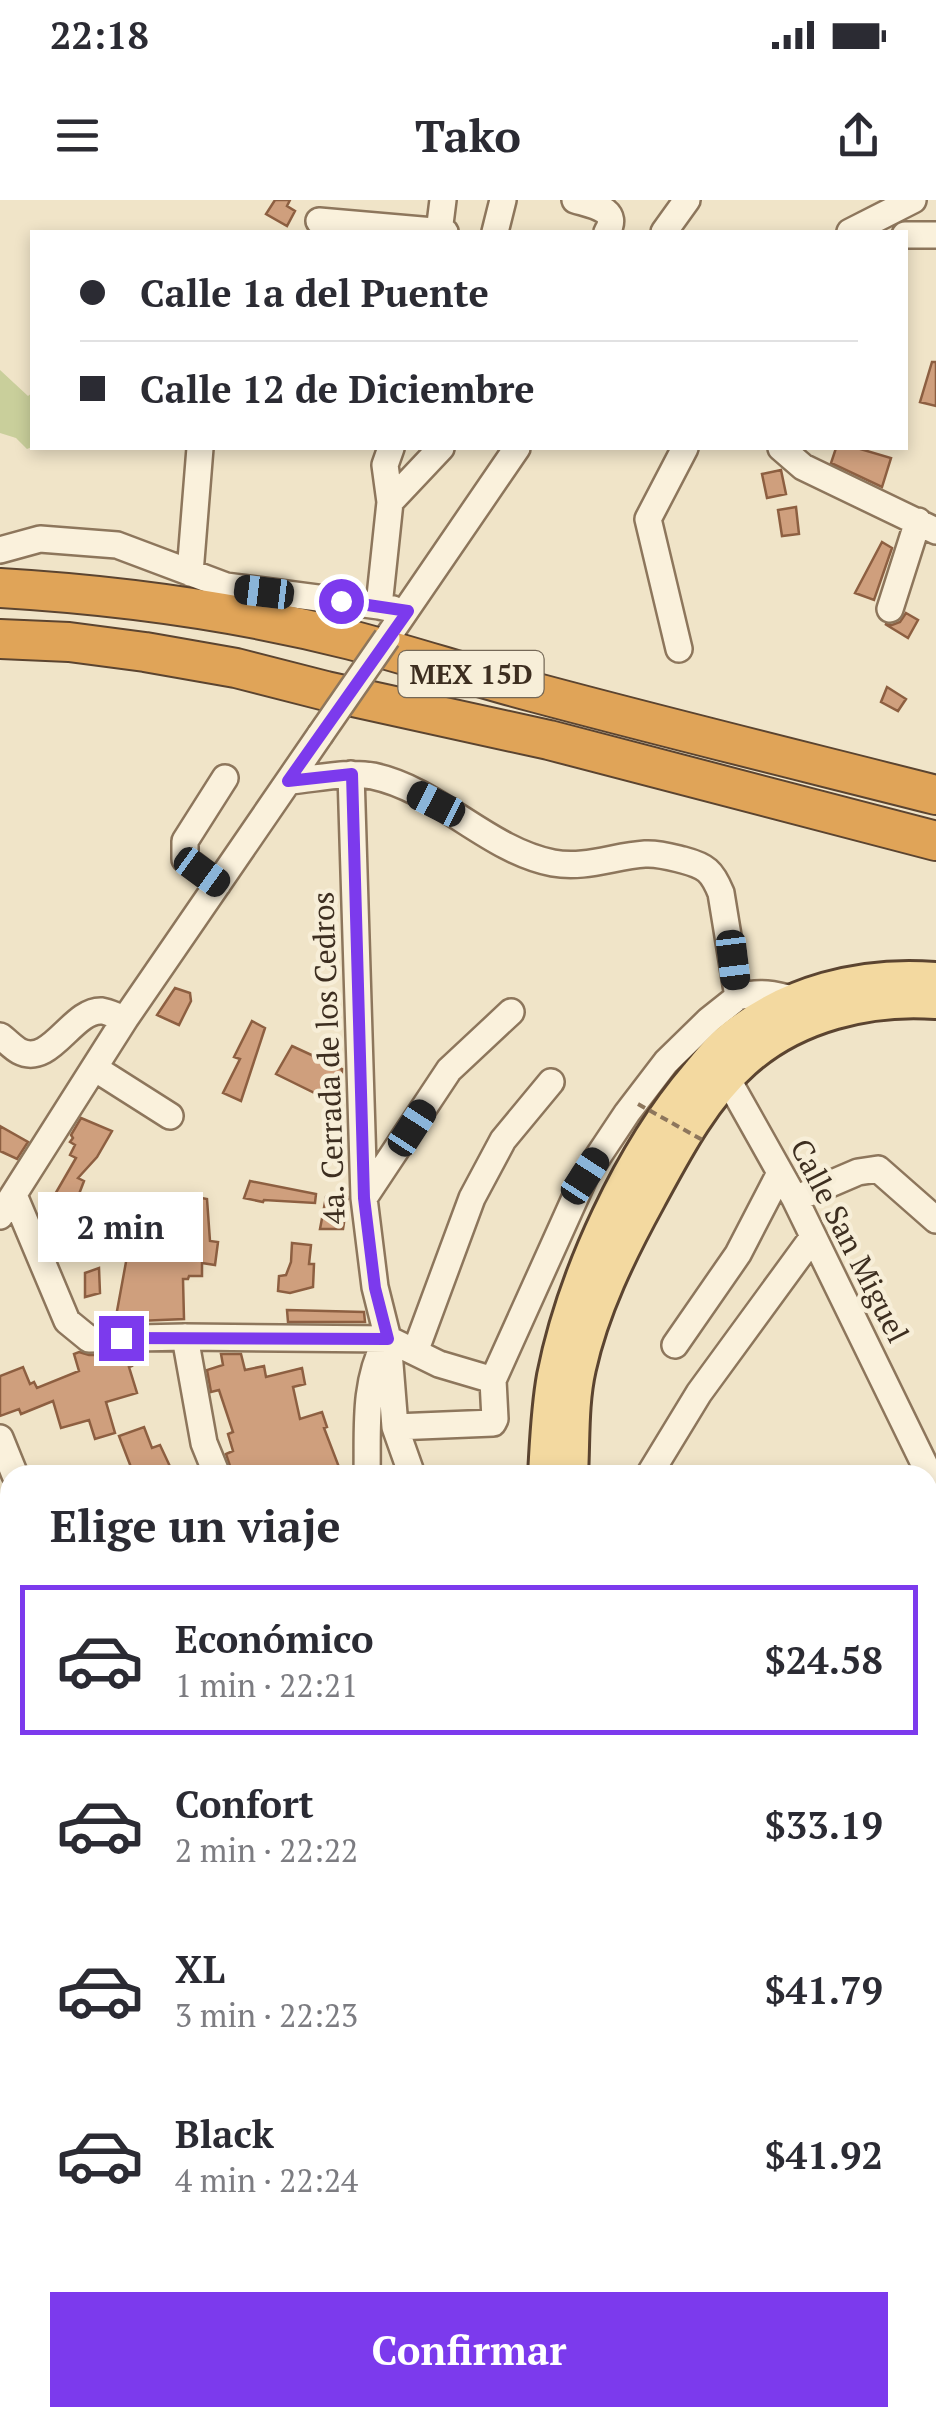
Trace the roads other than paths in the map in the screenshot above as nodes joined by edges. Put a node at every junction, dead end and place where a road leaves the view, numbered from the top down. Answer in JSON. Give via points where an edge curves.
{"nodes":[{"id":1,"x":442,"y":200,"type":"edge"},
{"id":2,"x":503,"y":200,"type":"edge"},
{"id":3,"x":575,"y":200,"type":"edge"},
{"id":4,"x":687,"y":200,"type":"edge"},
{"id":5,"x":914,"y":200,"type":"edge"},
{"id":6,"x":319,"y":222,"type":"dead end"},
{"id":7,"x":417,"y":230,"type":"edge"},
{"id":8,"x":442,"y":230,"type":"edge"},
{"id":9,"x":496,"y":230,"type":"edge"},
{"id":10,"x":608,"y":230,"type":"edge"},
{"id":11,"x":665,"y":230,"type":"edge"},
{"id":12,"x":854,"y":230,"type":"edge"},
{"id":13,"x":908,"y":235,"type":"edge"},
{"id":14,"x":936,"y":235,"type":"edge"},
{"id":15,"x":200,"y":450,"type":"edge"},
{"id":16,"x":390,"y":450,"type":"edge"},
{"id":17,"x":439,"y":450,"type":"edge"},
{"id":18,"x":517,"y":450,"type":"edge"},
{"id":19,"x":684,"y":450,"type":"edge"},
{"id":20,"x":783,"y":450,"type":"edge"},
{"id":21,"x":390,"y":502,"type":"junction"},
{"id":22,"x":927,"y":526,"type":"edge"},
{"id":23,"x":0,"y":550,"type":"edge"},
{"id":24,"x":190,"y":573,"type":"junction"},
{"id":25,"x":0,"y":588,"type":"edge"},
{"id":26,"x":379,"y":606,"type":"junction"},
{"id":27,"x":890,"y":609,"type":"dead end"},
{"id":28,"x":408,"y":611,"type":"junction"},
{"id":29,"x":3,"y":639,"type":"edge"},
{"id":30,"x":679,"y":650,"type":"dead end"},
{"id":31,"x":352,"y":774,"type":"junction"},
{"id":32,"x":225,"y":778,"type":"dead end"},
{"id":33,"x":288,"y":781,"type":"junction"},
{"id":34,"x":936,"y":795,"type":"edge"},
{"id":35,"x":936,"y":842,"type":"edge"},
{"id":36,"x":218,"y":884,"type":"junction"},
{"id":37,"x":936,"y":979,"type":"edge"},
{"id":38,"x":738,"y":996,"type":"junction"},
{"id":39,"x":795,"y":1000,"type":"junction"},
{"id":40,"x":936,"y":1002,"type":"edge"},
{"id":41,"x":510,"y":1012,"type":"dead end"},
{"id":42,"x":125,"y":1020,"type":"junction"},
{"id":43,"x":0,"y":1036,"type":"edge"},
{"id":44,"x":96,"y":1069,"type":"junction"},
{"id":45,"x":728,"y":1078,"type":"junction"},
{"id":46,"x":551,"y":1082,"type":"dead end"},
{"id":47,"x":170,"y":1116,"type":"dead end"},
{"id":48,"x":780,"y":1173,"type":"junction"},
{"id":49,"x":364,"y":1198,"type":"junction"},
{"id":50,"x":795,"y":1199,"type":"junction"},
{"id":51,"x":7,"y":1206,"type":"edge"},
{"id":52,"x":936,"y":1220,"type":"edge"},
{"id":53,"x":812,"y":1236,"type":"junction"},
{"id":54,"x":186,"y":1337,"type":"junction"},
{"id":55,"x":388,"y":1339,"type":"junction"},
{"id":56,"x":674,"y":1345,"type":"dead end"},
{"id":57,"x":415,"y":1352,"type":"junction"},
{"id":58,"x":493,"y":1380,"type":"junction"},
{"id":59,"x":395,"y":1427,"type":"junction"},
{"id":60,"x":0,"y":1438,"type":"edge"},
{"id":61,"x":11,"y":1465,"type":"edge"},
{"id":62,"x":213,"y":1465,"type":"edge"},
{"id":63,"x":367,"y":1465,"type":"edge"},
{"id":64,"x":408,"y":1465,"type":"edge"},
{"id":65,"x":545,"y":1465,"type":"edge"},
{"id":66,"x":571,"y":1465,"type":"edge"},
{"id":67,"x":655,"y":1465,"type":"edge"},
{"id":68,"x":925,"y":1465,"type":"edge"}],
"edges":[{"from":1,"to":8,"type":"street"},
{"from":2,"to":9,"type":"street"},
{"from":3,"to":10,"type":"street","via":[[606,212]]},
{"from":4,"to":11,"type":"street"},
{"from":5,"to":12,"type":"street"},
{"from":6,"to":7,"type":"street"},
{"from":13,"to":14,"type":"street"},
{"from":15,"to":24,"type":"street"},
{"from":16,"to":21,"type":"street","via":[[385,465]]},
{"from":17,"to":21,"type":"street"},
{"from":18,"to":28,"type":"street"},
{"from":19,"to":30,"type":"street","via":[[648,519]]},
{"from":20,"to":22,"type":"street","via":[[803,467]]},
{"from":21,"to":26,"type":"street"},
{"from":22,"to":27,"type":"street"},
{"from":23,"to":24,"type":"street","via":[[40,539],[117,545]]},
{"from":24,"to":26,"type":"street","via":[[226,586]]},
{"from":25,"to":34,"type":"highway","number":"MEX 15D","via":[[141,601],[350,640]]},
{"from":26,"to":28,"type":"street"},
{"from":28,"to":33,"type":"street","bridge":true},
{"from":29,"to":35,"type":"highway","number":"MEX 15D","via":[[69,642],[236,668],[548,740]]},
{"from":31,"to":33,"type":"street"},
{"from":31,"to":38,"type":"street","via":[[392,782],[536,859],[572,865],[656,854],[705,868],[721,893]]},
{"from":31,"to":49,"type":"street","name":"4a. Cerrada de los Cedros"},
{"from":32,"to":36,"type":"street","via":[[184,850],[185,859]]},
{"from":33,"to":36,"type":"street"},
{"from":36,"to":42,"type":"street"},
{"from":37,"to":39,"type":"main road","via":[[851,982]]},
{"from":38,"to":39,"type":"street","via":[[768,993]]},
{"from":38,"to":58,"type":"street","via":[[666,1062],[585,1176]]},
{"from":39,"to":65,"type":"main road","via":[[734,1036],[654,1132],[588,1266],[555,1372]]},
{"from":40,"to":45,"type":"main road","via":[[830,1013],[770,1040]]},
{"from":41,"to":49,"type":"street","via":[[450,1070]]},
{"from":42,"to":43,"type":"street","via":[[93,1013],[35,1054],[22,1053]]},
{"from":42,"to":44,"type":"street"},
{"from":44,"to":47,"type":"street"},
{"from":44,"to":51,"type":"street"},
{"from":45,"to":48,"type":"street","name":"Calle San Miguel"},
{"from":45,"to":66,"type":"main road","via":[[663,1173],[608,1281],[578,1369]]},
{"from":46,"to":57,"type":"street","via":[[503,1140],[472,1198]]},
{"from":48,"to":50,"type":"street","name":"Calle San Miguel"},
{"from":48,"to":56,"type":"street","via":[[738,1254]]},
{"from":49,"to":55,"type":"street","name":"4a. Cerrada de los Cedros"},
{"from":50,"to":52,"type":"street","via":[[878,1169]]},
{"from":50,"to":53,"type":"street","name":"Calle San Miguel"},
{"from":51,"to":54,"type":"street","via":[[67,1321],[88,1339]]},
{"from":53,"to":67,"type":"street"},
{"from":53,"to":68,"type":"street","name":"Calle San Miguel"},
{"from":54,"to":55,"type":"street"},
{"from":54,"to":62,"type":"street"},
{"from":55,"to":57,"type":"street"},
{"from":55,"to":59,"type":"street","name":"4a. Cerrada de los Cedros"},
{"from":55,"to":63,"type":"street","via":[[370,1388]]},
{"from":57,"to":58,"type":"street"},
{"from":58,"to":59,"type":"street","via":[[493,1423]]},
{"from":59,"to":64,"type":"street","name":"4a. Cerrada de los Cedros"},
{"from":60,"to":61,"type":"street"}]}
